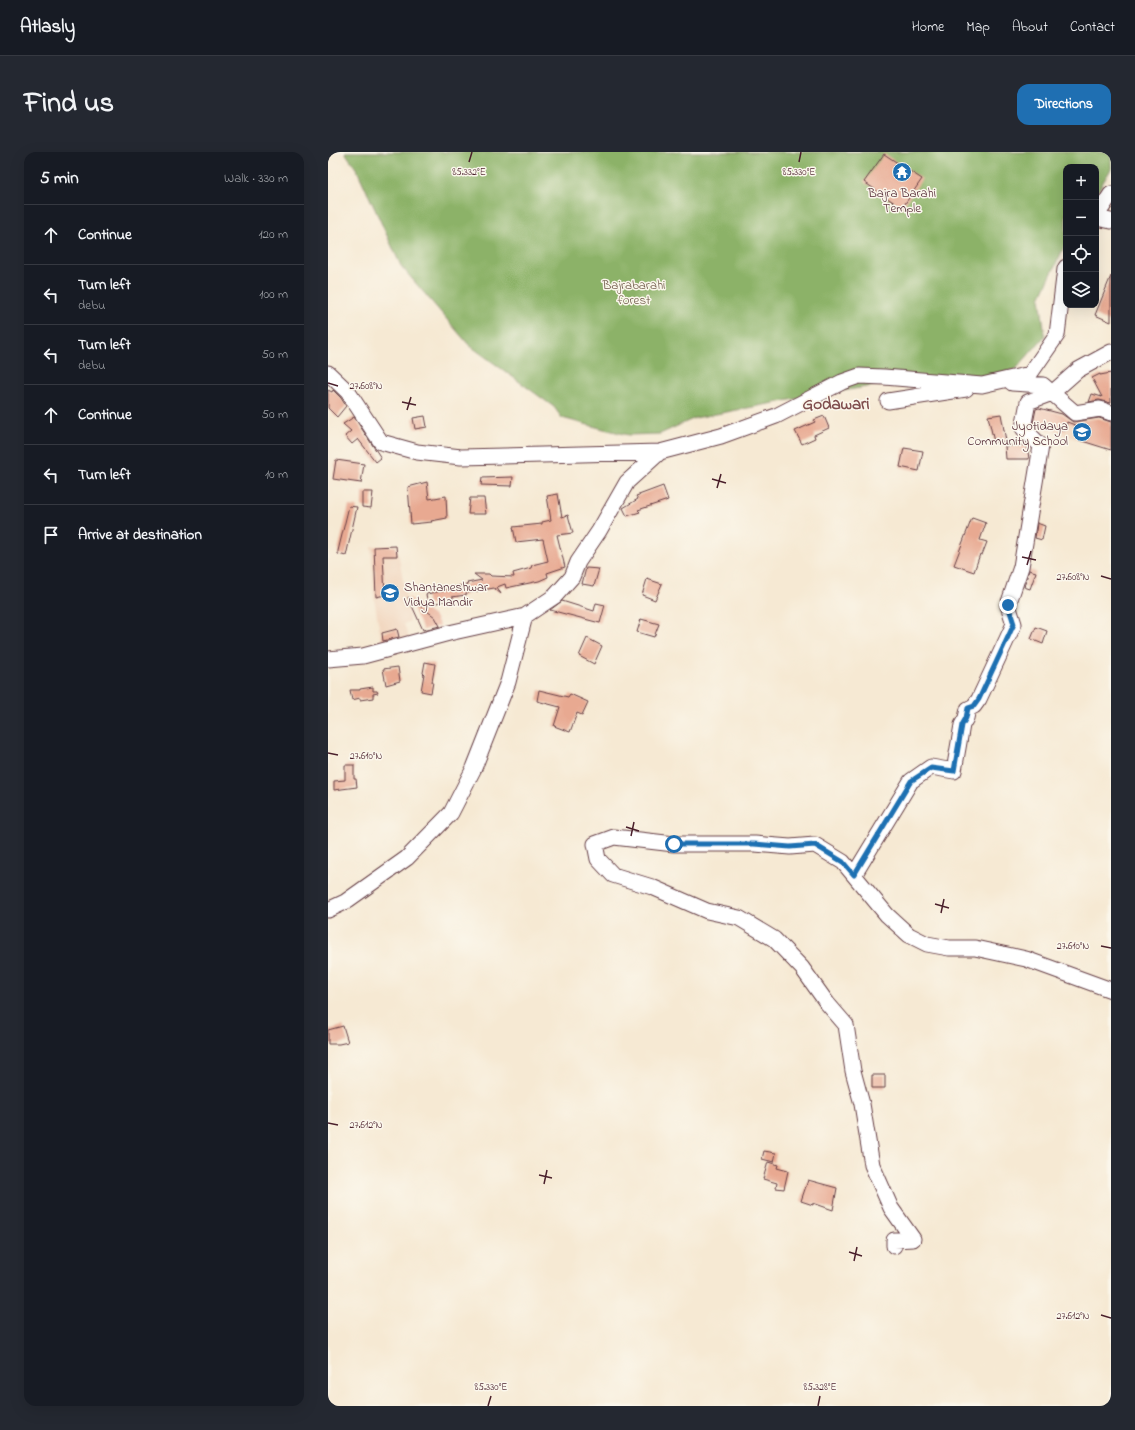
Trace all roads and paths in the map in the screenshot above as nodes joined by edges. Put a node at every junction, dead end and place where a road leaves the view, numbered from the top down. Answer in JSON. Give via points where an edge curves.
{"nodes":[{"id":1,"x":1111,"y":194,"type":"edge"},
{"id":2,"x":1099,"y":212,"type":"edge"},
{"id":3,"x":1099,"y":218,"type":"edge"},
{"id":4,"x":1111,"y":221,"type":"edge"},
{"id":5,"x":1065,"y":272,"type":"edge"},
{"id":6,"x":1111,"y":352,"type":"edge"},
{"id":7,"x":328,"y":373,"type":"edge"},
{"id":8,"x":1052,"y":393,"type":"junction"},
{"id":9,"x":888,"y":401,"type":"dead end"},
{"id":10,"x":1111,"y":413,"type":"edge"},
{"id":11,"x":660,"y":452,"type":"junction"},
{"id":12,"x":525,"y":616,"type":"junction"},
{"id":13,"x":328,"y":659,"type":"edge"},
{"id":14,"x":854,"y":875,"type":"junction"},
{"id":15,"x":328,"y":910,"type":"edge"},
{"id":16,"x":1111,"y":990,"type":"edge"},
{"id":17,"x":894,"y":1246,"type":"dead end"}],
"edges":[{"from":1,"to":2,"type":"street"},
{"from":3,"to":4,"type":"street"},
{"from":5,"to":11,"type":"street","via":[[1057,335],[1030,374],[982,385],[859,376],[776,416],[721,436]]},
{"from":6,"to":8,"type":"street","via":[[1078,370]]},
{"from":7,"to":11,"type":"street","via":[[348,392],[381,442],[417,452],[461,457]]},
{"from":8,"to":9,"type":"street","via":[[1043,385],[1008,383]]},
{"from":8,"to":10,"type":"street","via":[[1075,413],[1100,409]]},
{"from":8,"to":14,"type":"street","via":[[1028,402],[1023,428],[1041,446],[1021,567],[1008,605],[1014,624],[979,699],[974,706],[968,708],[962,725],[954,771],[931,768],[911,781]]},
{"from":11,"to":12,"type":"street","via":[[627,482],[578,562],[572,577],[555,596]]},
{"from":12,"to":13,"type":"street","via":[[363,656]]},
{"from":12,"to":15,"type":"street","via":[[505,689],[474,768],[451,813],[407,858],[345,902]]},
{"from":14,"to":16,"type":"street","via":[[886,915],[909,935],[927,944],[949,948],[975,948],[1026,959]]},
{"from":14,"to":17,"type":"street","via":[[843,862],[815,845],[790,847],[754,844],[674,844],[614,837],[595,844],[598,859],[613,874],[652,887],[707,911],[739,918],[774,938],[802,968],[846,1025],[872,1165],[891,1208],[913,1238],[894,1240]]}]}
